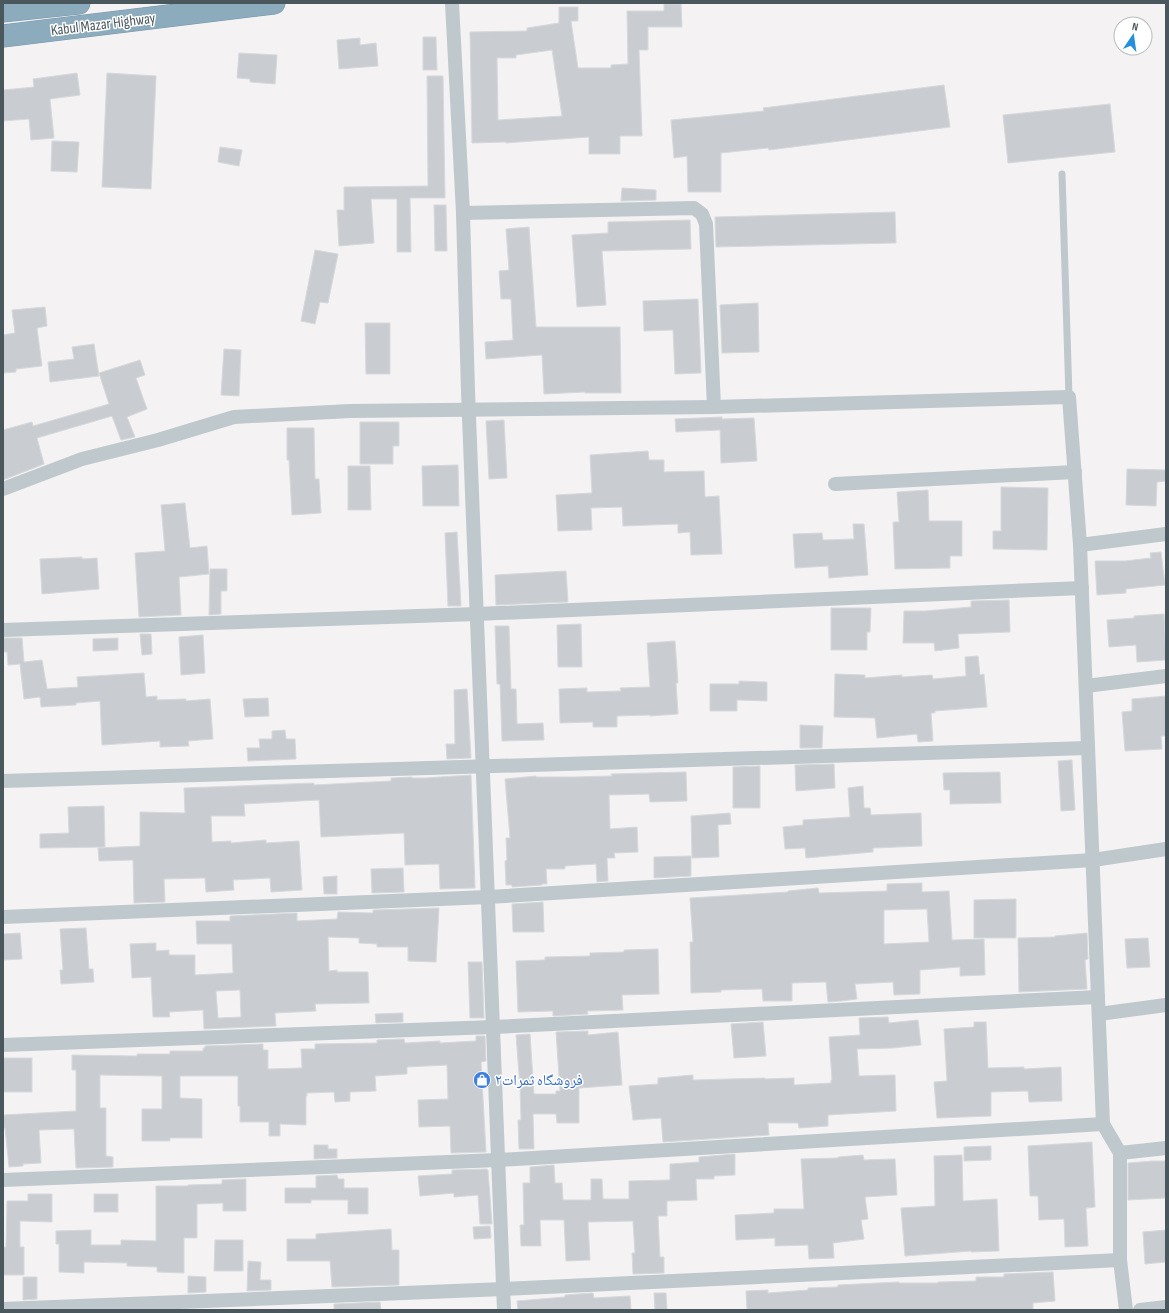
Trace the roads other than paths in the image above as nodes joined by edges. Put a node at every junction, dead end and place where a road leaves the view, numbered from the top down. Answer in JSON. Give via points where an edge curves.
{"nodes":[{"id":1,"x":79,"y":3,"type":"edge"},
{"id":2,"x":274,"y":3,"type":"edge"},
{"id":3,"x":452,"y":3,"type":"edge"},
{"id":4,"x":54,"y":4,"type":"edge"},
{"id":5,"x":3,"y":12,"type":"edge"},
{"id":6,"x":3,"y":36,"type":"edge"},
{"id":7,"x":1062,"y":174,"type":"dead end"},
{"id":8,"x":462,"y":213,"type":"junction"},
{"id":9,"x":1069,"y":397,"type":"junction"},
{"id":10,"x":714,"y":407,"type":"junction"},
{"id":11,"x":469,"y":411,"type":"junction"},
{"id":12,"x":1075,"y":472,"type":"junction"},
{"id":13,"x":834,"y":484,"type":"dead end"},
{"id":14,"x":3,"y":489,"type":"edge"},
{"id":15,"x":1166,"y":534,"type":"edge"},
{"id":16,"x":1080,"y":545,"type":"junction"},
{"id":17,"x":1082,"y":588,"type":"junction"},
{"id":18,"x":477,"y":614,"type":"junction"},
{"id":19,"x":3,"y":630,"type":"edge"},
{"id":20,"x":1166,"y":676,"type":"edge"},
{"id":21,"x":1086,"y":686,"type":"junction"},
{"id":22,"x":1088,"y":748,"type":"junction"},
{"id":23,"x":483,"y":766,"type":"junction"},
{"id":24,"x":3,"y":781,"type":"edge"},
{"id":25,"x":1166,"y":849,"type":"edge"},
{"id":26,"x":1093,"y":860,"type":"junction"},
{"id":27,"x":488,"y":897,"type":"junction"},
{"id":28,"x":3,"y":917,"type":"edge"},
{"id":29,"x":1098,"y":997,"type":"junction"},
{"id":30,"x":1166,"y":1005,"type":"edge"},
{"id":31,"x":1099,"y":1014,"type":"junction"},
{"id":32,"x":493,"y":1027,"type":"junction"},
{"id":33,"x":3,"y":1045,"type":"edge"},
{"id":34,"x":1103,"y":1124,"type":"junction"},
{"id":35,"x":1166,"y":1148,"type":"edge"},
{"id":36,"x":1120,"y":1153,"type":"junction"},
{"id":37,"x":498,"y":1160,"type":"junction"},
{"id":38,"x":3,"y":1180,"type":"edge"},
{"id":39,"x":1120,"y":1260,"type":"junction"},
{"id":40,"x":504,"y":1289,"type":"junction"},
{"id":41,"x":1166,"y":1307,"type":"edge"},
{"id":42,"x":3,"y":1309,"type":"edge"},
{"id":43,"x":504,"y":1310,"type":"edge"},
{"id":44,"x":1126,"y":1310,"type":"edge"},
{"id":45,"x":1140,"y":1310,"type":"edge"}],
"edges":[{"from":1,"to":4,"type":"highway","name":"Kabul Mazar Highway"},
{"from":2,"to":6,"type":"highway","name":"Kabul Mazar Highway"},
{"from":3,"to":8,"type":"street"},
{"from":4,"to":5,"type":"highway","name":"Kabul Mazar Highway"},
{"from":7,"to":9,"type":"lane"},
{"from":8,"to":10,"type":"street","via":[[694,208],[702,214],[706,224]]},
{"from":8,"to":11,"type":"street"},
{"from":9,"to":10,"type":"street"},
{"from":9,"to":12,"type":"street"},
{"from":10,"to":11,"type":"street"},
{"from":11,"to":14,"type":"street","via":[[350,411],[234,416],[158,440],[82,459]]},
{"from":11,"to":18,"type":"street"},
{"from":12,"to":13,"type":"street"},
{"from":12,"to":16,"type":"street"},
{"from":15,"to":16,"type":"street"},
{"from":16,"to":17,"type":"street"},
{"from":17,"to":18,"type":"street"},
{"from":17,"to":21,"type":"street"},
{"from":18,"to":19,"type":"street"},
{"from":18,"to":23,"type":"street"},
{"from":20,"to":21,"type":"street"},
{"from":21,"to":22,"type":"street"},
{"from":22,"to":23,"type":"street"},
{"from":22,"to":26,"type":"street"},
{"from":23,"to":24,"type":"street"},
{"from":23,"to":27,"type":"street"},
{"from":25,"to":26,"type":"street"},
{"from":26,"to":27,"type":"street"},
{"from":26,"to":29,"type":"street"},
{"from":27,"to":28,"type":"street"},
{"from":27,"to":32,"type":"street"},
{"from":29,"to":31,"type":"street"},
{"from":29,"to":32,"type":"street"},
{"from":30,"to":31,"type":"street"},
{"from":31,"to":34,"type":"street"},
{"from":32,"to":33,"type":"street"},
{"from":32,"to":37,"type":"street"},
{"from":34,"to":36,"type":"street"},
{"from":34,"to":37,"type":"street"},
{"from":35,"to":36,"type":"street"},
{"from":36,"to":39,"type":"street"},
{"from":37,"to":38,"type":"street"},
{"from":37,"to":40,"type":"street"},
{"from":39,"to":40,"type":"street"},
{"from":39,"to":44,"type":"street"},
{"from":40,"to":42,"type":"street"},
{"from":40,"to":43,"type":"street"},
{"from":41,"to":45,"type":"street"}]}
